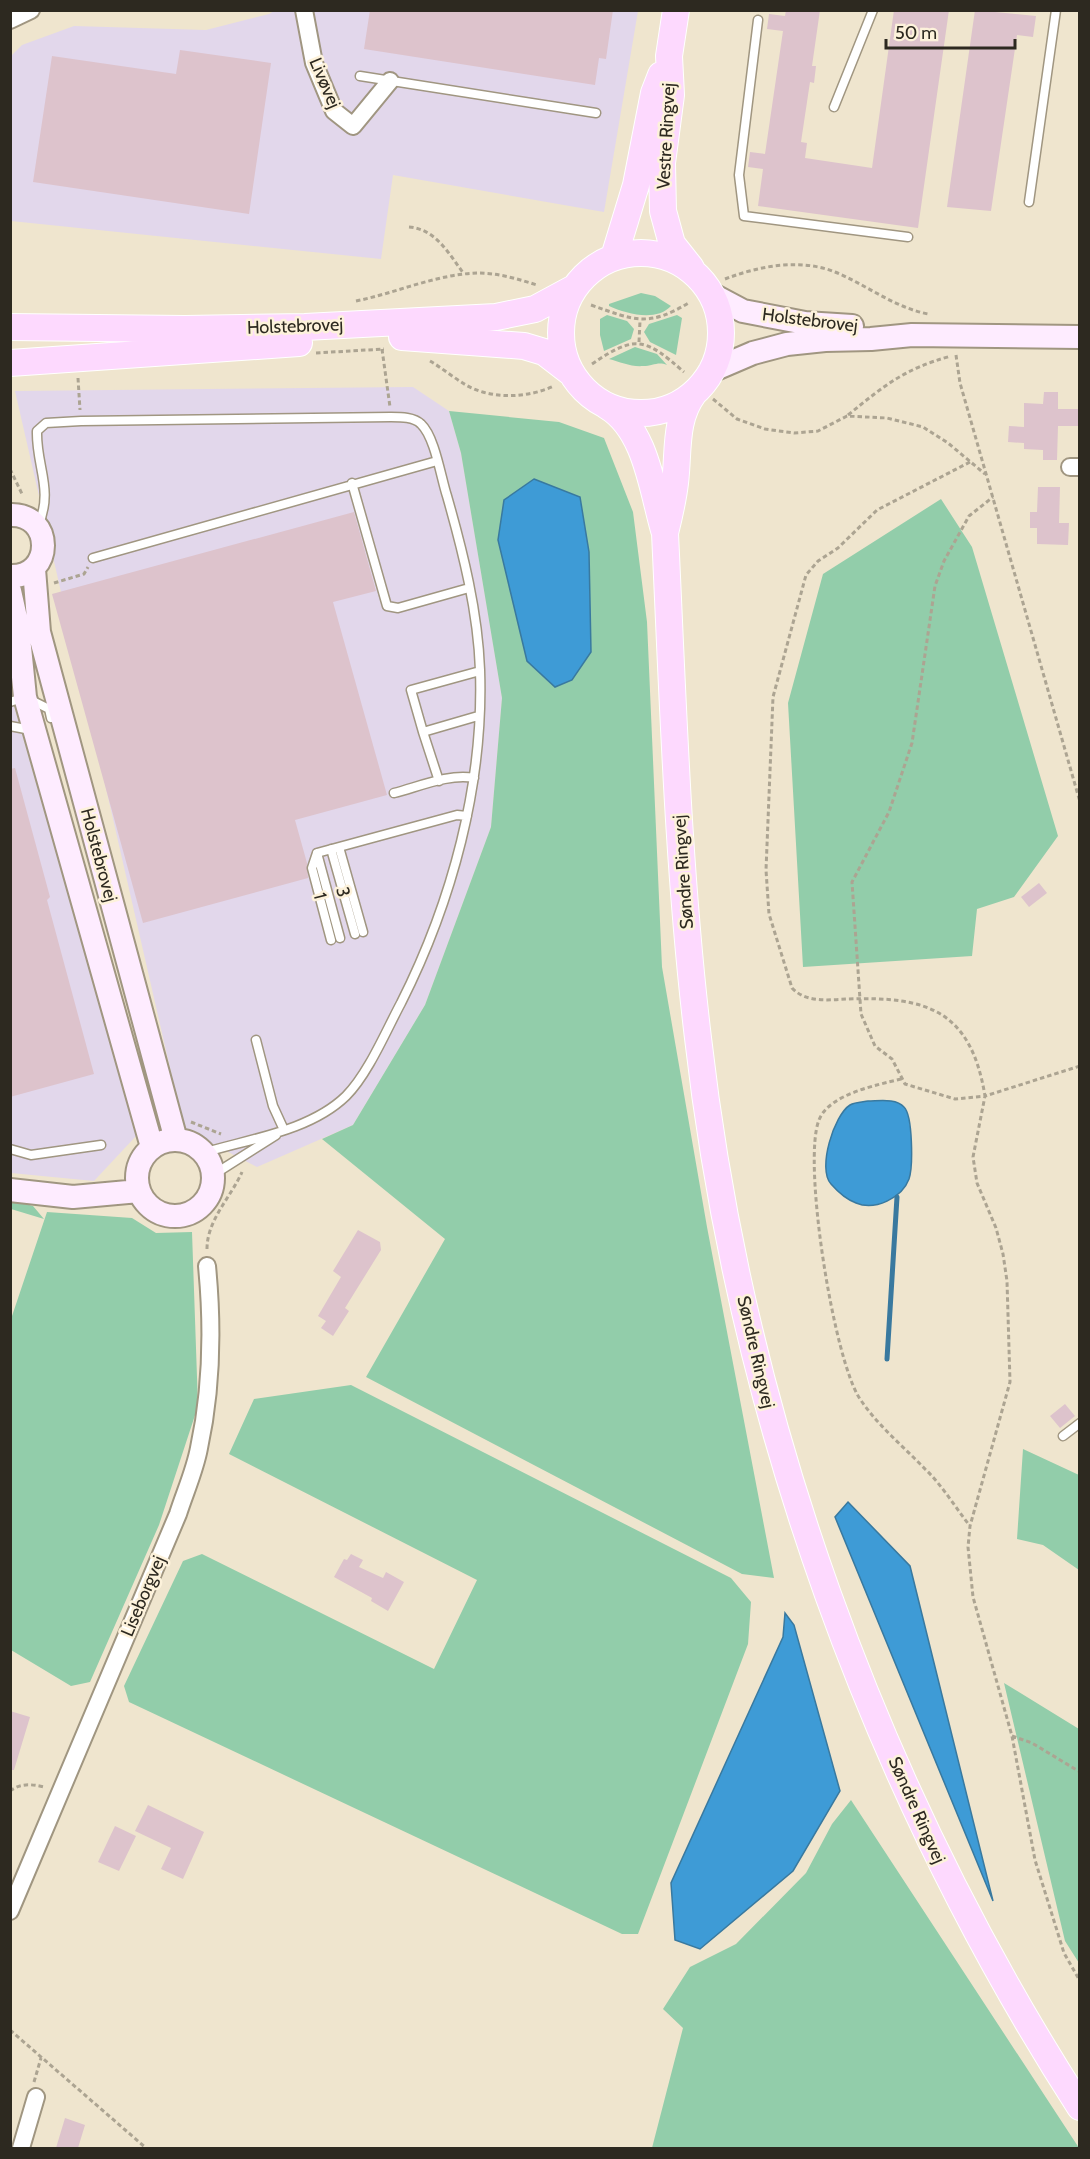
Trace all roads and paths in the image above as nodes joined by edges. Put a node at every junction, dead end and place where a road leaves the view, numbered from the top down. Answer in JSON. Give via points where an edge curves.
{"nodes":[{"id":1,"x":31,"y":10,"type":"edge"},
{"id":2,"x":304,"y":10,"type":"edge"},
{"id":3,"x":676,"y":10,"type":"edge"},
{"id":4,"x":873,"y":10,"type":"edge"},
{"id":5,"x":1056,"y":10,"type":"edge"},
{"id":6,"x":10,"y":20,"type":"edge"},
{"id":7,"x":758,"y":20,"type":"dead end"},
{"id":8,"x":669,"y":56,"type":"junction"},
{"id":9,"x":360,"y":76,"type":"dead end"},
{"id":10,"x":390,"y":81,"type":"junction"},
{"id":11,"x":834,"y":107,"type":"dead end"},
{"id":12,"x":596,"y":113,"type":"dead end"},
{"id":13,"x":1029,"y":202,"type":"dead end"},
{"id":14,"x":409,"y":227,"type":"dead end"},
{"id":15,"x":908,"y":237,"type":"dead end"},
{"id":16,"x":614,"y":257,"type":"junction"},
{"id":17,"x":480,"y":273,"type":"dead end"},
{"id":18,"x":464,"y":274,"type":"dead end"},
{"id":19,"x":542,"y":287,"type":"dead end"},
{"id":20,"x":706,"y":288,"type":"junction"},
{"id":21,"x":582,"y":296,"type":"junction"},
{"id":22,"x":933,"y":316,"type":"dead end"},
{"id":23,"x":640,"y":321,"type":"junction"},
{"id":24,"x":10,"y":327,"type":"edge"},
{"id":25,"x":912,"y":335,"type":"junction"},
{"id":26,"x":1080,"y":337,"type":"edge"},
{"id":27,"x":639,"y":342,"type":"junction"},
{"id":28,"x":392,"y":349,"type":"dead end"},
{"id":29,"x":428,"y":359,"type":"dead end"},
{"id":30,"x":10,"y":363,"type":"edge"},
{"id":31,"x":711,"y":371,"type":"junction"},
{"id":32,"x":573,"y":374,"type":"junction"},
{"id":33,"x":78,"y":376,"type":"dead end"},
{"id":34,"x":697,"y":388,"type":"junction"},
{"id":35,"x":604,"y":404,"type":"junction"},
{"id":36,"x":847,"y":416,"type":"junction"},
{"id":37,"x":391,"y":417,"type":"junction"},
{"id":38,"x":81,"y":421,"type":"junction"},
{"id":39,"x":436,"y":461,"type":"junction"},
{"id":40,"x":970,"y":462,"type":"junction"},
{"id":41,"x":986,"y":475,"type":"junction"},
{"id":42,"x":352,"y":483,"type":"junction"},
{"id":43,"x":993,"y":497,"type":"junction"},
{"id":44,"x":12,"y":512,"type":"edge"},
{"id":45,"x":38,"y":526,"type":"junction"},
{"id":46,"x":665,"y":533,"type":"junction"},
{"id":47,"x":93,"y":558,"type":"dead end"},
{"id":48,"x":34,"y":569,"type":"junction"},
{"id":49,"x":10,"y":576,"type":"edge"},
{"id":50,"x":469,"y":588,"type":"junction"},
{"id":51,"x":10,"y":591,"type":"edge"},
{"id":52,"x":480,"y":671,"type":"junction"},
{"id":53,"x":18,"y":699,"type":"edge"},
{"id":54,"x":478,"y":716,"type":"junction"},
{"id":55,"x":10,"y":726,"type":"edge"},
{"id":56,"x":45,"y":730,"type":"junction"},
{"id":57,"x":423,"y":732,"type":"junction"},
{"id":58,"x":63,"y":761,"type":"dead end"},
{"id":59,"x":474,"y":778,"type":"junction"},
{"id":60,"x":439,"y":782,"type":"junction"},
{"id":61,"x":394,"y":793,"type":"dead end"},
{"id":62,"x":1080,"y":802,"type":"edge"},
{"id":63,"x":86,"y":809,"type":"junction"},
{"id":64,"x":467,"y":816,"type":"junction"},
{"id":65,"x":335,"y":848,"type":"junction"},
{"id":66,"x":359,"y":933,"type":"dead end"},
{"id":67,"x":335,"y":939,"type":"dead end"},
{"id":68,"x":861,"y":999,"type":"junction"},
{"id":69,"x":256,"y":1040,"type":"dead end"},
{"id":70,"x":1080,"y":1066,"type":"edge"},
{"id":71,"x":902,"y":1079,"type":"junction"},
{"id":72,"x":985,"y":1096,"type":"junction"},
{"id":73,"x":284,"y":1130,"type":"junction"},
{"id":74,"x":176,"y":1140,"type":"junction"},
{"id":75,"x":101,"y":1145,"type":"dead end"},
{"id":76,"x":152,"y":1147,"type":"junction"},
{"id":77,"x":10,"y":1149,"type":"edge"},
{"id":78,"x":203,"y":1153,"type":"junction"},
{"id":79,"x":213,"y":1175,"type":"junction"},
{"id":80,"x":10,"y":1190,"type":"edge"},
{"id":81,"x":139,"y":1191,"type":"junction"},
{"id":82,"x":207,"y":1266,"type":"dead end"},
{"id":83,"x":1080,"y":1423,"type":"edge"},
{"id":84,"x":1063,"y":1436,"type":"dead end"},
{"id":85,"x":970,"y":1526,"type":"junction"},
{"id":86,"x":1012,"y":1736,"type":"junction"},
{"id":87,"x":1080,"y":1772,"type":"edge"},
{"id":88,"x":10,"y":1791,"type":"edge"},
{"id":89,"x":60,"y":1792,"type":"junction"},
{"id":90,"x":10,"y":1911,"type":"edge"},
{"id":91,"x":1080,"y":1981,"type":"edge"},
{"id":92,"x":10,"y":2030,"type":"edge"},
{"id":93,"x":41,"y":2058,"type":"junction"},
{"id":94,"x":36,"y":2097,"type":"joint"},
{"id":95,"x":1080,"y":2107,"type":"edge"},
{"id":96,"x":21,"y":2148,"type":"edge"},
{"id":97,"x":146,"y":2148,"type":"edge"}],
"edges":[{"from":1,"to":6,"type":"street"},
{"from":2,"to":10,"type":"street","name":"Livøvej","via":[[314,63],[334,111],[353,126]]},
{"from":3,"to":8,"type":"main road","name":"Vestre Ringvej"},
{"from":4,"to":11,"type":"lane"},
{"from":5,"to":13,"type":"lane"},
{"from":7,"to":15,"type":"lane","via":[[739,176],[744,216]]},
{"from":8,"to":16,"type":"main road","name":"Vestre Ringvej","via":[[654,93],[636,185]]},
{"from":8,"to":20,"type":"main road","name":"Vestre Ringvej","via":[[671,95],[662,163],[663,212],[672,244]]},
{"from":9,"to":10,"type":"lane"},
{"from":10,"to":12,"type":"lane"},
{"from":14,"to":18,"type":"path","via":[[421,228],[436,238]]},
{"from":16,"to":20,"type":"main road","via":[[640,252],[666,256],[678,261]]},
{"from":16,"to":21,"type":"main road","via":[[592,269]]},
{"from":17,"to":19,"type":"path"},
{"from":20,"to":22,"type":"path","via":[[764,267],[798,265],[833,271],[907,310]]},
{"from":20,"to":23,"type":"path","via":[[659,317]]},
{"from":20,"to":25,"type":"street","name":"Holstebrovej","via":[[743,311],[805,323],[871,327]]},
{"from":20,"to":31,"type":"main road","via":[[720,320],[721,333]]},
{"from":21,"to":23,"type":"path"},
{"from":21,"to":24,"type":"main road","name":"Holstebrovej","via":[[496,317],[245,328]]},
{"from":21,"to":32,"type":"main road","via":[[563,311],[560,336]]},
{"from":23,"to":27,"type":"path"},
{"from":25,"to":26,"type":"street","name":"Holstebrovej"},
{"from":25,"to":31,"type":"street","name":"Holstebrovej","via":[[787,344]]},
{"from":27,"to":32,"type":"path","via":[[622,346]]},
{"from":27,"to":34,"type":"path","via":[[657,349]]},
{"from":28,"to":37,"type":"path","via":[[382,349]]},
{"from":29,"to":32,"type":"path","via":[[467,386],[495,395],[540,392]]},
{"from":30,"to":32,"type":"main road","name":"Holstebrovej","via":[[411,337],[535,349]]},
{"from":31,"to":34,"type":"main road"},
{"from":32,"to":35,"type":"main road","name":"Søndre Ringvej","via":[[585,391]]},
{"from":33,"to":38,"type":"path"},
{"from":34,"to":35,"type":"main road","via":[[674,406],[651,412],[626,412]]},
{"from":34,"to":36,"type":"path","via":[[736,419],[765,429],[794,433],[818,430]]},
{"from":34,"to":46,"type":"main road","name":"Søndre Ringvej","via":[[686,404],[680,425]]},
{"from":35,"to":46,"type":"main road","name":"Søndre Ringvej","via":[[621,416],[634,436]]},
{"from":36,"to":40,"type":"path","via":[[887,418],[923,427]]},
{"from":36,"to":41,"type":"path","via":[[884,385],[919,365],[956,355]]},
{"from":37,"to":38,"type":"lane"},
{"from":37,"to":39,"type":"lane","via":[[415,420],[422,425],[429,434]]},
{"from":38,"to":45,"type":"lane","via":[[46,423],[37,431],[46,485],[45,510]]},
{"from":39,"to":42,"type":"lane"},
{"from":39,"to":50,"type":"lane"},
{"from":40,"to":41,"type":"path"},
{"from":40,"to":68,"type":"path","via":[[877,510],[838,548],[811,567],[802,585],[773,697],[767,891],[788,978],[798,995]]},
{"from":41,"to":43,"type":"path"},
{"from":42,"to":47,"type":"lane"},
{"from":42,"to":50,"type":"lane","via":[[387,606],[398,608]]},
{"from":43,"to":62,"type":"path"},
{"from":43,"to":68,"type":"path","via":[[969,516],[944,561],[935,586],[912,743],[889,812],[852,882]]},
{"from":44,"to":45,"type":"street"},
{"from":45,"to":48,"type":"street","via":[[45,543]]},
{"from":46,"to":95,"type":"main road","name":"Søndre Ringvej","via":[[681,860],[698,1041],[729,1238],[780,1453],[850,1656],[940,1865],[1047,2057]]},
{"from":48,"to":49,"type":"street"},
{"from":48,"to":63,"type":"street","name":"Holstebrovej","via":[[39,632]]},
{"from":50,"to":52,"type":"lane"},
{"from":51,"to":53,"type":"street","name":"Holstebrovej","via":[[18,627]]},
{"from":52,"to":54,"type":"lane"},
{"from":52,"to":57,"type":"lane","via":[[411,690]]},
{"from":53,"to":56,"type":"street","name":"Holstebrovej"},
{"from":54,"to":57,"type":"lane"},
{"from":54,"to":59,"type":"lane"},
{"from":55,"to":56,"type":"lane"},
{"from":56,"to":76,"type":"street","name":"Holstebrovej"},
{"from":57,"to":60,"type":"lane"},
{"from":58,"to":63,"type":"lane","via":[[72,793]]},
{"from":59,"to":60,"type":"lane"},
{"from":59,"to":64,"type":"lane"},
{"from":60,"to":61,"type":"lane"},
{"from":63,"to":74,"type":"street","name":"Holstebrovej"},
{"from":64,"to":65,"type":"lane","via":[[457,815]]},
{"from":64,"to":73,"type":"lane","via":[[446,894],[417,968],[368,1063],[336,1105]]},
{"from":65,"to":66,"type":"lane"},
{"from":65,"to":67,"type":"lane","via":[[317,853]]},
{"from":68,"to":71,"type":"path","via":[[861,1014],[875,1047],[892,1059]]},
{"from":68,"to":72,"type":"path","via":[[918,1004],[956,1025],[977,1058]]},
{"from":69,"to":73,"type":"lane","via":[[273,1106]]},
{"from":70,"to":72,"type":"path"},
{"from":71,"to":72,"type":"path","via":[[905,1084],[955,1099]]},
{"from":71,"to":85,"type":"path","via":[[844,1095],[819,1118],[813,1153],[822,1254],[842,1360],[859,1398],[890,1436],[927,1470]]},
{"from":72,"to":85,"type":"path","via":[[973,1157],[977,1184],[1003,1254],[1010,1382]]},
{"from":73,"to":78,"type":"lane"},
{"from":73,"to":79,"type":"lane"},
{"from":74,"to":76,"type":"street"},
{"from":74,"to":78,"type":"street"},
{"from":75,"to":77,"type":"lane","via":[[31,1155]]},
{"from":76,"to":81,"type":"street","via":[[138,1167]]},
{"from":78,"to":79,"type":"street"},
{"from":79,"to":81,"type":"street","via":[[212,1186],[201,1206],[178,1216],[154,1210]]},
{"from":80,"to":81,"type":"street","via":[[73,1197]]},
{"from":82,"to":89,"type":"street","name":"Liseborgvej","via":[[212,1331],[210,1384],[199,1450],[178,1514]]},
{"from":83,"to":84,"type":"lane"},
{"from":85,"to":86,"type":"path","via":[[968,1547],[974,1597]]},
{"from":86,"to":87,"type":"path","via":[[1032,1743]]},
{"from":86,"to":91,"type":"path","via":[[1035,1860],[1064,1953]]},
{"from":88,"to":89,"type":"path","via":[[31,1784]]},
{"from":89,"to":90,"type":"street","name":"Liseborgvej"},
{"from":92,"to":93,"type":"path"},
{"from":93,"to":94,"type":"path","via":[[32,2089]]},
{"from":93,"to":97,"type":"path"},
{"from":94,"to":96,"type":"street"}]}
